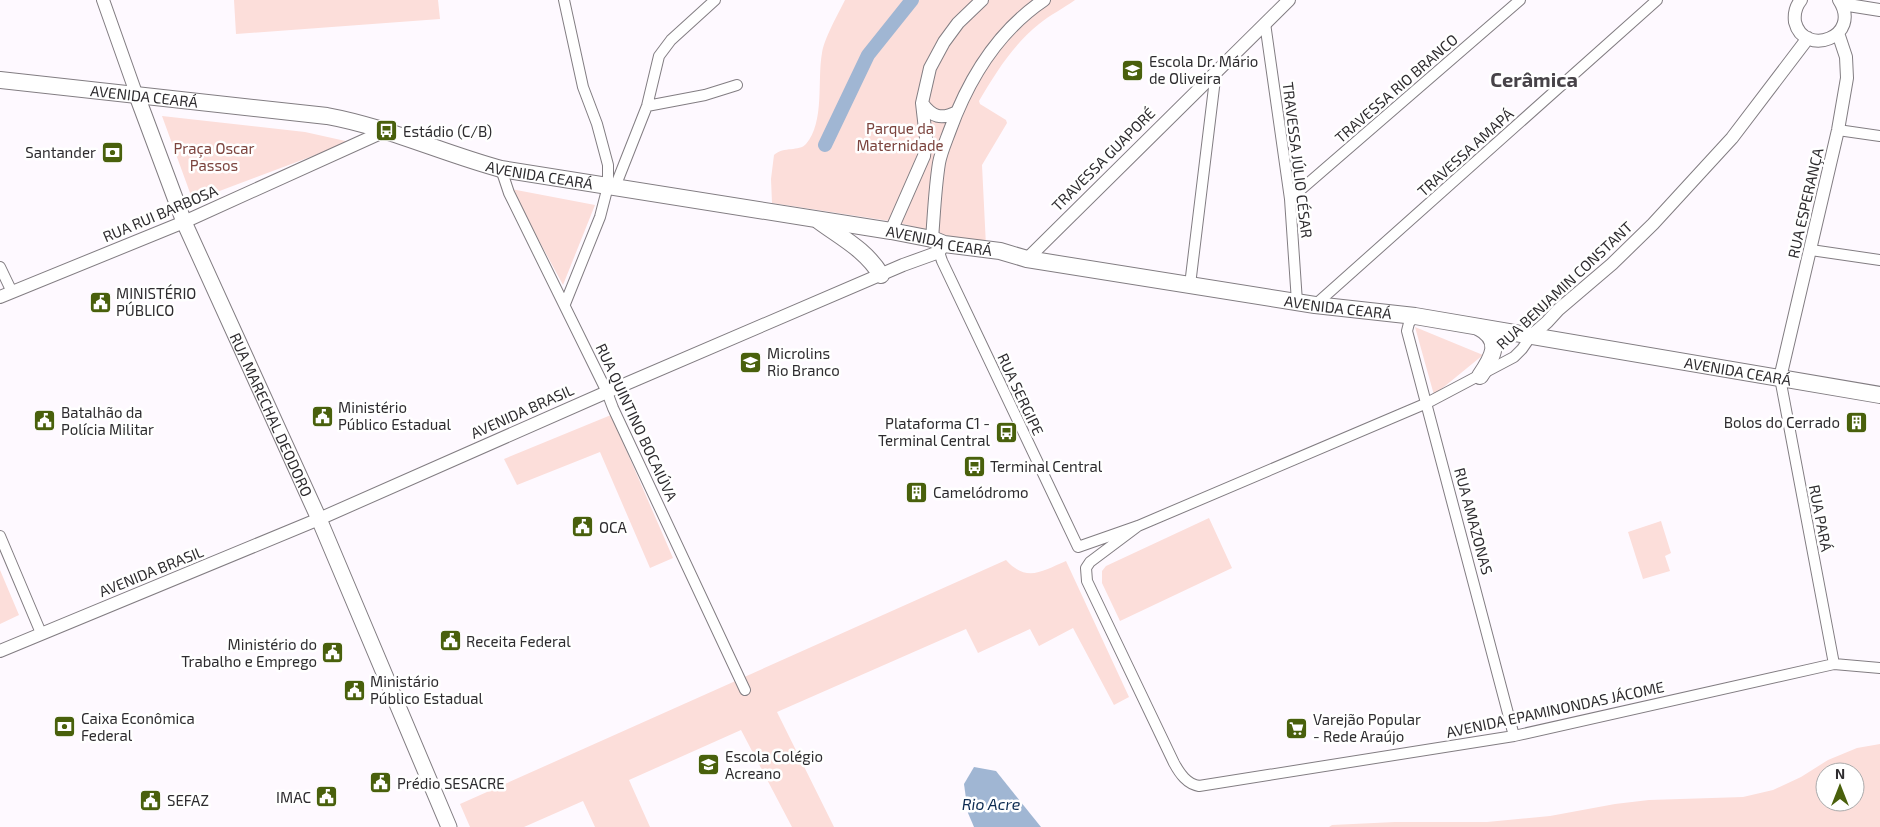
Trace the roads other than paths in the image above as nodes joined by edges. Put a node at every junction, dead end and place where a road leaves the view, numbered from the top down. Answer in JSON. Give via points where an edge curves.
{"nodes":[{"id":1,"x":103,"y":0,"type":"edge"},
{"id":2,"x":564,"y":0,"type":"edge"},
{"id":3,"x":715,"y":0,"type":"edge"},
{"id":4,"x":982,"y":0,"type":"edge"},
{"id":5,"x":1044,"y":0,"type":"edge"},
{"id":6,"x":1289,"y":0,"type":"edge"},
{"id":7,"x":1520,"y":0,"type":"edge"},
{"id":8,"x":1657,"y":0,"type":"edge"},
{"id":9,"x":1840,"y":2,"type":"edge"},
{"id":10,"x":1797,"y":3,"type":"edge"},
{"id":11,"x":1880,"y":10,"type":"edge"},
{"id":12,"x":1264,"y":23,"type":"junction"},
{"id":13,"x":1838,"y":34,"type":"junction"},
{"id":14,"x":1808,"y":38,"type":"junction"},
{"id":15,"x":1216,"y":71,"type":"junction"},
{"id":16,"x":0,"y":80,"type":"edge"},
{"id":17,"x":737,"y":85,"type":"dead end"},
{"id":18,"x":137,"y":96,"type":"junction"},
{"id":19,"x":922,"y":103,"type":"junction"},
{"id":20,"x":647,"y":106,"type":"junction"},
{"id":21,"x":957,"y":112,"type":"junction"},
{"id":22,"x":385,"y":130,"type":"junction"},
{"id":23,"x":1838,"y":130,"type":"junction"},
{"id":24,"x":1880,"y":136,"type":"edge"},
{"id":25,"x":501,"y":169,"type":"junction"},
{"id":26,"x":611,"y":187,"type":"junction"},
{"id":27,"x":1290,"y":199,"type":"junction"},
{"id":28,"x":815,"y":219,"type":"junction"},
{"id":29,"x":184,"y":222,"type":"junction"},
{"id":30,"x":891,"y":231,"type":"junction"},
{"id":31,"x":938,"y":245,"type":"junction"},
{"id":32,"x":1811,"y":250,"type":"junction"},
{"id":33,"x":1027,"y":259,"type":"junction"},
{"id":34,"x":1880,"y":260,"type":"edge"},
{"id":35,"x":0,"y":267,"type":"edge"},
{"id":36,"x":881,"y":275,"type":"junction"},
{"id":37,"x":1190,"y":284,"type":"junction"},
{"id":38,"x":6,"y":295,"type":"edge"},
{"id":39,"x":1298,"y":302,"type":"junction"},
{"id":40,"x":564,"y":304,"type":"junction"},
{"id":41,"x":1315,"y":305,"type":"junction"},
{"id":42,"x":1415,"y":316,"type":"junction"},
{"id":43,"x":1478,"y":327,"type":"junction"},
{"id":44,"x":1531,"y":336,"type":"junction"},
{"id":45,"x":1480,"y":376,"type":"junction"},
{"id":46,"x":1780,"y":378,"type":"junction"},
{"id":47,"x":607,"y":392,"type":"junction"},
{"id":48,"x":1880,"y":395,"type":"edge"},
{"id":49,"x":1427,"y":403,"type":"junction"},
{"id":50,"x":319,"y":519,"type":"junction"},
{"id":51,"x":1138,"y":526,"type":"junction"},
{"id":52,"x":0,"y":536,"type":"edge"},
{"id":53,"x":1078,"y":548,"type":"joint"},
{"id":54,"x":41,"y":634,"type":"junction"},
{"id":55,"x":0,"y":652,"type":"edge"},
{"id":56,"x":1834,"y":664,"type":"junction"},
{"id":57,"x":1880,"y":668,"type":"edge"},
{"id":58,"x":745,"y":690,"type":"dead end"},
{"id":59,"x":1514,"y":736,"type":"junction"},
{"id":60,"x":1180,"y":773,"type":"joint"},
{"id":61,"x":445,"y":826,"type":"edge"}],
"edges":[{"from":1,"to":18,"type":"street","name":"RUA MARECHAL DEODORO"},
{"from":2,"to":26,"type":"street","via":[[583,87],[605,149]]},
{"from":3,"to":20,"type":"street","via":[[671,40],[659,56]]},
{"from":4,"to":19,"type":"street","via":[[944,42],[930,68]]},
{"from":5,"to":21,"type":"street","via":[[996,42]]},
{"from":6,"to":12,"type":"street","name":"TRAVESSA GUAPORÉ"},
{"from":7,"to":27,"type":"street","name":"TRAVESSA RIO BRANCO"},
{"from":8,"to":41,"type":"street","name":"TRAVESSA AMAPÁ"},
{"from":9,"to":11,"type":"street"},
{"from":9,"to":13,"type":"street","via":[[1845,16]]},
{"from":10,"to":14,"type":"street","via":[[1796,26]]},
{"from":12,"to":15,"type":"street","name":"TRAVESSA GUAPORÉ"},
{"from":12,"to":27,"type":"street","name":"TRAVESSA JÚLIO CÉSAR"},
{"from":13,"to":14,"type":"street","via":[[1825,41]]},
{"from":13,"to":23,"type":"street","name":"RUA ESPERANÇA","via":[[1846,57]]},
{"from":14,"to":44,"type":"street","name":"RUA BENJAMIN CONSTANT","via":[[1732,138],[1672,203],[1612,264]]},
{"from":15,"to":33,"type":"street","name":"TRAVESSA GUAPORÉ"},
{"from":15,"to":37,"type":"street"},
{"from":16,"to":18,"type":"main road","name":"AVENIDA CEARÁ"},
{"from":17,"to":20,"type":"street"},
{"from":18,"to":22,"type":"main road","name":"AVENIDA CEARÁ","via":[[327,116]]},
{"from":18,"to":29,"type":"main road","name":"RUA MARECHAL DEODORO"},
{"from":19,"to":21,"type":"street","via":[[929,112],[938,116],[947,117]]},
{"from":19,"to":30,"type":"street","via":[[926,138],[924,156]]},
{"from":20,"to":26,"type":"street"},
{"from":21,"to":31,"type":"street","via":[[939,161]]},
{"from":22,"to":25,"type":"main road","name":"AVENIDA CEARÁ"},
{"from":22,"to":29,"type":"street","name":"RUA RUI BARBOSA"},
{"from":23,"to":24,"type":"street"},
{"from":23,"to":32,"type":"street","name":"RUA ESPERANÇA"},
{"from":25,"to":26,"type":"main road","name":"AVENIDA CEARÁ"},
{"from":25,"to":40,"type":"street","name":"RUA QUINTINO BOCAIÚVA","via":[[509,193]]},
{"from":26,"to":28,"type":"main road","name":"AVENIDA CEARÁ"},
{"from":26,"to":40,"type":"street"},
{"from":27,"to":39,"type":"street","name":"TRAVESSA JÚLIO CÉSAR"},
{"from":28,"to":30,"type":"main road","name":"AVENIDA CEARÁ"},
{"from":28,"to":36,"type":"main road","via":[[861,251]]},
{"from":29,"to":38,"type":"street","name":"RUA RUI BARBOSA"},
{"from":29,"to":50,"type":"main road","name":"RUA MARECHAL DEODORO"},
{"from":30,"to":31,"type":"main road","name":"AVENIDA CEARÁ"},
{"from":31,"to":33,"type":"main road","name":"AVENIDA CEARÁ","via":[[1000,251]]},
{"from":31,"to":36,"type":"street","name":"AVENIDA BRASIL","via":[[926,256]]},
{"from":31,"to":53,"type":"street","name":"RUA SERGIPE","via":[[942,261]]},
{"from":32,"to":34,"type":"street"},
{"from":32,"to":46,"type":"street","name":"RUA ESPERANÇA"},
{"from":33,"to":37,"type":"main road","name":"AVENIDA CEARÁ"},
{"from":35,"to":38,"type":"street"},
{"from":36,"to":47,"type":"street","name":"AVENIDA BRASIL"},
{"from":37,"to":39,"type":"main road","name":"AVENIDA CEARÁ"},
{"from":39,"to":41,"type":"main road","name":"AVENIDA CEARÁ"},
{"from":40,"to":47,"type":"street","name":"RUA QUINTINO BOCAIÚVA"},
{"from":41,"to":42,"type":"main road","name":"AVENIDA CEARÁ"},
{"from":42,"to":43,"type":"main road","name":"AVENIDA CEARÁ"},
{"from":42,"to":49,"type":"street","name":"RUA AMAZONAS","via":[[1407,331]]},
{"from":43,"to":44,"type":"main road","name":"AVENIDA CEARÁ"},
{"from":43,"to":45,"type":"main road","via":[[1491,337],[1494,345],[1489,363]]},
{"from":44,"to":45,"type":"street","name":"RUA BENJAMIN CONSTANT","via":[[1514,356]]},
{"from":44,"to":46,"type":"main road","name":"AVENIDA CEARÁ"},
{"from":45,"to":49,"type":"street","name":"RUA BENJAMIN CONSTANT"},
{"from":46,"to":48,"type":"main road","name":"AVENIDA CEARÁ"},
{"from":46,"to":56,"type":"street","name":"RUA PARÁ"},
{"from":47,"to":50,"type":"street","name":"AVENIDA BRASIL"},
{"from":47,"to":58,"type":"street","name":"RUA QUINTINO BOCAIÚVA"},
{"from":49,"to":51,"type":"street","name":"RUA BENJAMIN CONSTANT"},
{"from":49,"to":59,"type":"street","name":"RUA AMAZONAS"},
{"from":50,"to":54,"type":"street","name":"AVENIDA BRASIL"},
{"from":50,"to":61,"type":"main road","name":"RUA MARECHAL DEODORO"},
{"from":51,"to":53,"type":"street","name":"RUA BENJAMIN CONSTANT"},
{"from":51,"to":60,"type":"street","name":"RUA BENJAMIN CONSTANT","via":[[1096,556],[1086,568],[1087,581]]},
{"from":52,"to":54,"type":"street"},
{"from":54,"to":55,"type":"street","name":"AVENIDA BRASIL"},
{"from":56,"to":57,"type":"street","name":"AVENIDA EPAMINONDAS JÁCOME"},
{"from":56,"to":59,"type":"street","name":"AVENIDA EPAMINONDAS JÁCOME"},
{"from":59,"to":60,"type":"street","name":"AVENIDA EPAMINONDAS JÁCOME","via":[[1199,786],[1191,784]]}]}
